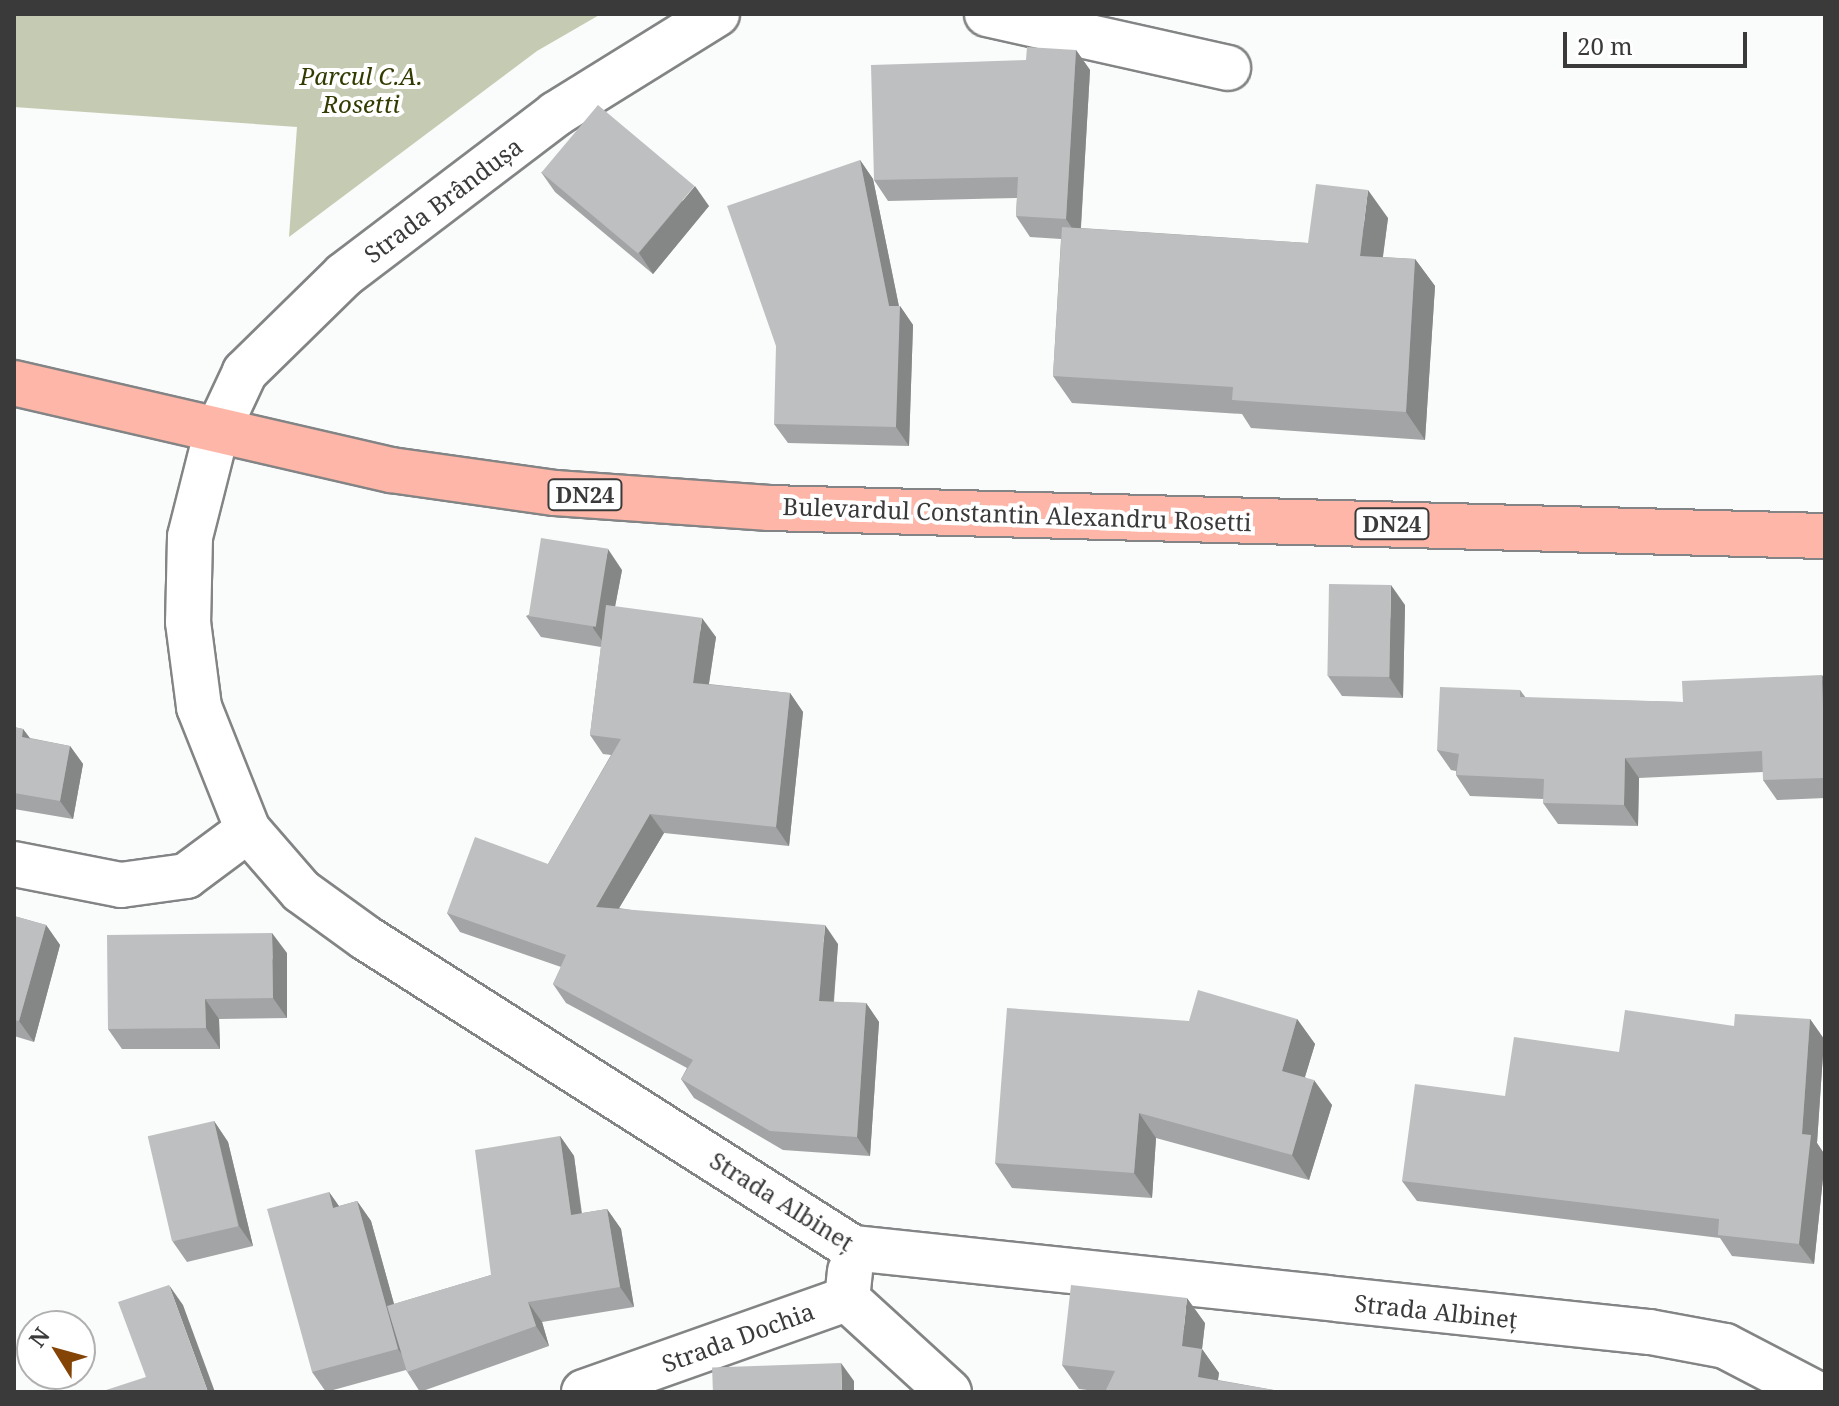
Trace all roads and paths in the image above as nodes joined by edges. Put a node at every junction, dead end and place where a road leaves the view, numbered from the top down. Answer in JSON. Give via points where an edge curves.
{"nodes":[{"id":1,"x":717,"y":14,"type":"edge"},
{"id":2,"x":987,"y":14,"type":"edge"},
{"id":3,"x":1228,"y":68,"type":"dead end"},
{"id":4,"x":14,"y":383,"type":"edge"},
{"id":5,"x":216,"y":434,"type":"junction"},
{"id":6,"x":1825,"y":536,"type":"edge"},
{"id":7,"x":248,"y":830,"type":"junction"},
{"id":8,"x":14,"y":864,"type":"edge"},
{"id":9,"x":853,"y":1248,"type":"junction"},
{"id":10,"x":847,"y":1299,"type":"junction"},
{"id":11,"x":584,"y":1392,"type":"edge"},
{"id":12,"x":949,"y":1392,"type":"edge"},
{"id":13,"x":1813,"y":1392,"type":"edge"}],
"edges":[{"from":1,"to":5,"type":"street","name":"Strada Brândușa","via":[[556,114],[344,275],[272,338],[245,372]]},
{"from":2,"to":3,"type":"street"},
{"from":4,"to":5,"type":"main road","number":"DN24"},
{"from":5,"to":6,"type":"main road","name":"Bulevardul Constantin Alexandru Rosetti","number":"DN24","via":[[540,491],[769,508]]},
{"from":5,"to":7,"type":"street","name":"Strada Albineț","via":[[190,537],[188,622],[199,707]]},
{"from":7,"to":8,"type":"street","via":[[186,876],[121,885]]},
{"from":7,"to":9,"type":"street","name":"Strada Albineț","via":[[301,891],[366,938]]},
{"from":9,"to":10,"type":"street"},
{"from":9,"to":13,"type":"street","name":"Strada Albineț","via":[[1650,1332],[1725,1346]]},
{"from":10,"to":11,"type":"street","name":"Strada Dochia"},
{"from":10,"to":12,"type":"street"}]}
